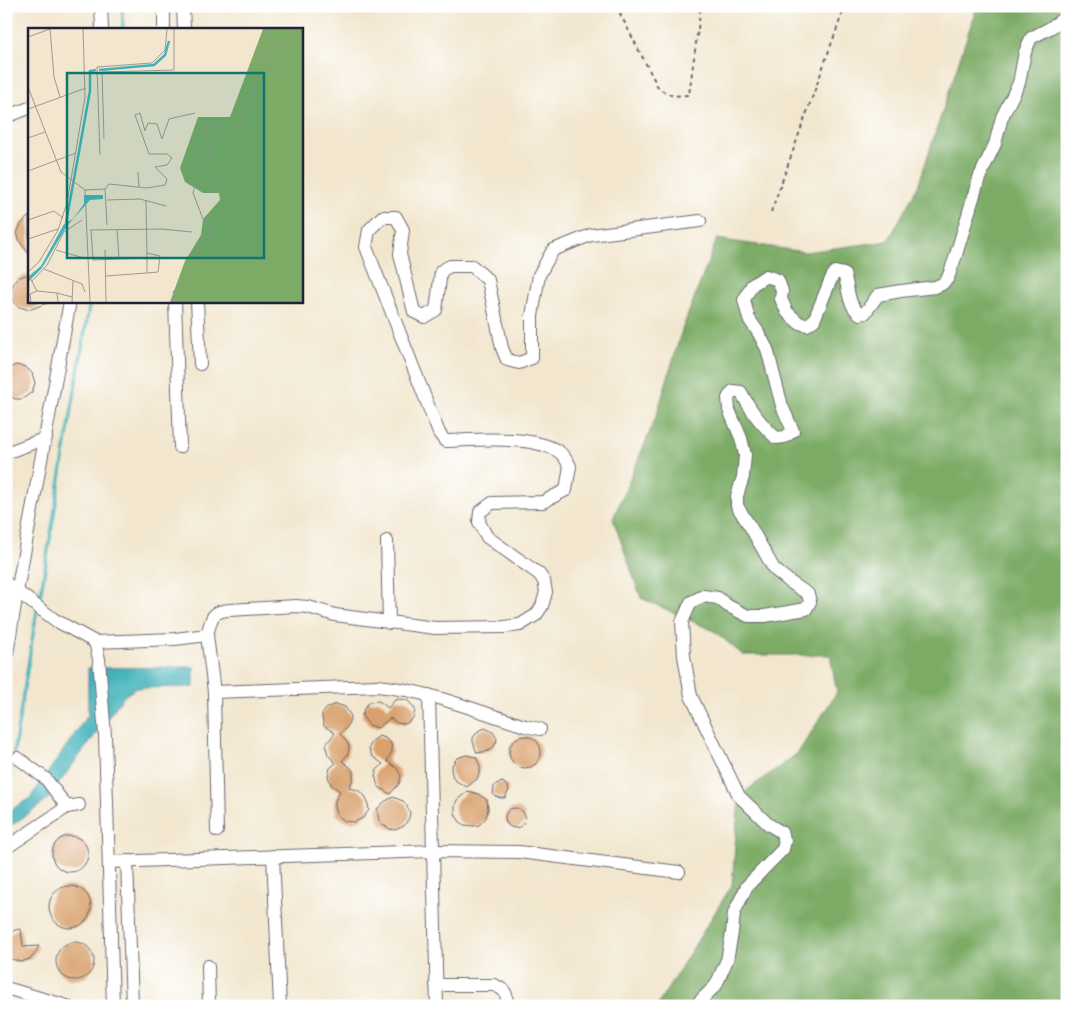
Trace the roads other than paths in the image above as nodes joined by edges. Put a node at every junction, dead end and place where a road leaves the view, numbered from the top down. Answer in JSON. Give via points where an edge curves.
{"nodes":[{"id":1,"x":101,"y":6,"type":"edge"},
{"id":2,"x":164,"y":6,"type":"edge"},
{"id":3,"x":183,"y":6,"type":"edge"},
{"id":4,"x":1067,"y":16,"type":"edge"},
{"id":5,"x":102,"y":28,"type":"edge"},
{"id":6,"x":164,"y":28,"type":"edge"},
{"id":7,"x":184,"y":28,"type":"edge"},
{"id":8,"x":28,"y":108,"type":"edge"},
{"id":9,"x":6,"y":117,"type":"edge"},
{"id":10,"x":700,"y":221,"type":"dead end"},
{"id":11,"x":70,"y":302,"type":"edge"},
{"id":12,"x":175,"y":302,"type":"edge"},
{"id":13,"x":197,"y":302,"type":"edge"},
{"id":14,"x":200,"y":364,"type":"dead end"},
{"id":15,"x":46,"y":438,"type":"junction"},
{"id":16,"x":180,"y":447,"type":"dead end"},
{"id":17,"x":6,"y":453,"type":"edge"},
{"id":18,"x":387,"y":542,"type":"dead end"},
{"id":19,"x":6,"y":583,"type":"edge"},
{"id":20,"x":18,"y":592,"type":"junction"},
{"id":21,"x":389,"y":623,"type":"junction"},
{"id":22,"x":207,"y":636,"type":"junction"},
{"id":23,"x":96,"y":642,"type":"junction"},
{"id":24,"x":6,"y":660,"type":"edge"},
{"id":25,"x":214,"y":692,"type":"junction"},
{"id":26,"x":429,"y":695,"type":"junction"},
{"id":27,"x":540,"y":729,"type":"dead end"},
{"id":28,"x":18,"y":758,"type":"dead end"},
{"id":29,"x":218,"y":831,"type":"dead end"},
{"id":30,"x":6,"y":848,"type":"edge"},
{"id":31,"x":433,"y":851,"type":"junction"},
{"id":32,"x":273,"y":856,"type":"junction"},
{"id":33,"x":128,"y":861,"type":"junction"},
{"id":34,"x":109,"y":862,"type":"junction"},
{"id":35,"x":679,"y":872,"type":"dead end"},
{"id":36,"x":208,"y":966,"type":"dead end"},
{"id":37,"x":436,"y":985,"type":"junction"},
{"id":38,"x":6,"y":988,"type":"edge"},
{"id":39,"x":67,"y":1006,"type":"edge"},
{"id":40,"x":113,"y":1006,"type":"edge"},
{"id":41,"x":132,"y":1006,"type":"edge"},
{"id":42,"x":209,"y":1006,"type":"edge"},
{"id":43,"x":280,"y":1006,"type":"edge"},
{"id":44,"x":437,"y":1006,"type":"edge"},
{"id":45,"x":506,"y":1006,"type":"edge"},
{"id":46,"x":697,"y":1006,"type":"edge"}],
"edges":[{"from":1,"to":5,"type":"street"},
{"from":2,"to":6,"type":"street"},
{"from":3,"to":7,"type":"street"},
{"from":4,"to":46,"type":"street","via":[[1031,38],[1019,83],[1002,117],[948,278],[942,284],[878,295],[865,313],[860,314],[850,302],[844,274],[835,272],[814,320],[807,325],[787,312],[778,280],[766,276],[752,285],[744,300],[749,319],[767,349],[792,431],[785,437],[776,438],[749,408],[741,392],[733,391],[728,398],[729,410],[744,455],[737,506],[774,570],[808,594],[810,602],[806,610],[748,616],[718,598],[702,596],[691,602],[682,622],[691,696],[739,796],[781,832],[785,841],[783,849],[747,886],[734,913],[727,960],[716,986]]},
{"from":8,"to":9,"type":"street"},
{"from":10,"to":21,"type":"street","via":[[591,236],[553,250],[539,275],[532,316],[532,358],[519,363],[507,360],[502,348],[488,280],[472,266],[450,266],[441,271],[436,310],[424,317],[414,312],[400,254],[403,230],[396,217],[382,217],[369,230],[366,247],[439,433],[446,441],[508,439],[544,445],[560,452],[570,466],[566,490],[543,502],[492,503],[480,512],[479,522],[487,537],[544,581],[546,592],[536,615],[520,626],[504,628],[434,628]]},
{"from":11,"to":15,"type":"street"},
{"from":12,"to":16,"type":"street"},
{"from":13,"to":14,"type":"street"},
{"from":15,"to":17,"type":"street"},
{"from":15,"to":20,"type":"street"},
{"from":18,"to":21,"type":"street"},
{"from":19,"to":20,"type":"street"},
{"from":20,"to":23,"type":"street","via":[[55,620]]},
{"from":20,"to":24,"type":"street"},
{"from":21,"to":22,"type":"street","via":[[335,615],[308,607],[225,610],[213,616]]},
{"from":22,"to":23,"type":"street"},
{"from":22,"to":25,"type":"street"},
{"from":23,"to":34,"type":"street","via":[[106,736]]},
{"from":25,"to":26,"type":"street","via":[[377,686]]},
{"from":25,"to":29,"type":"street"},
{"from":26,"to":27,"type":"street"},
{"from":26,"to":31,"type":"street"},
{"from":28,"to":30,"type":"street","via":[[46,779],[73,806]]},
{"from":31,"to":32,"type":"street"},
{"from":31,"to":35,"type":"street","via":[[519,852]]},
{"from":31,"to":37,"type":"street"},
{"from":32,"to":33,"type":"street"},
{"from":32,"to":43,"type":"street"},
{"from":33,"to":34,"type":"street"},
{"from":33,"to":41,"type":"street"},
{"from":34,"to":40,"type":"street"},
{"from":36,"to":42,"type":"street"},
{"from":37,"to":44,"type":"street"},
{"from":37,"to":45,"type":"street","via":[[494,985],[503,988]]},
{"from":38,"to":39,"type":"street"}]}
